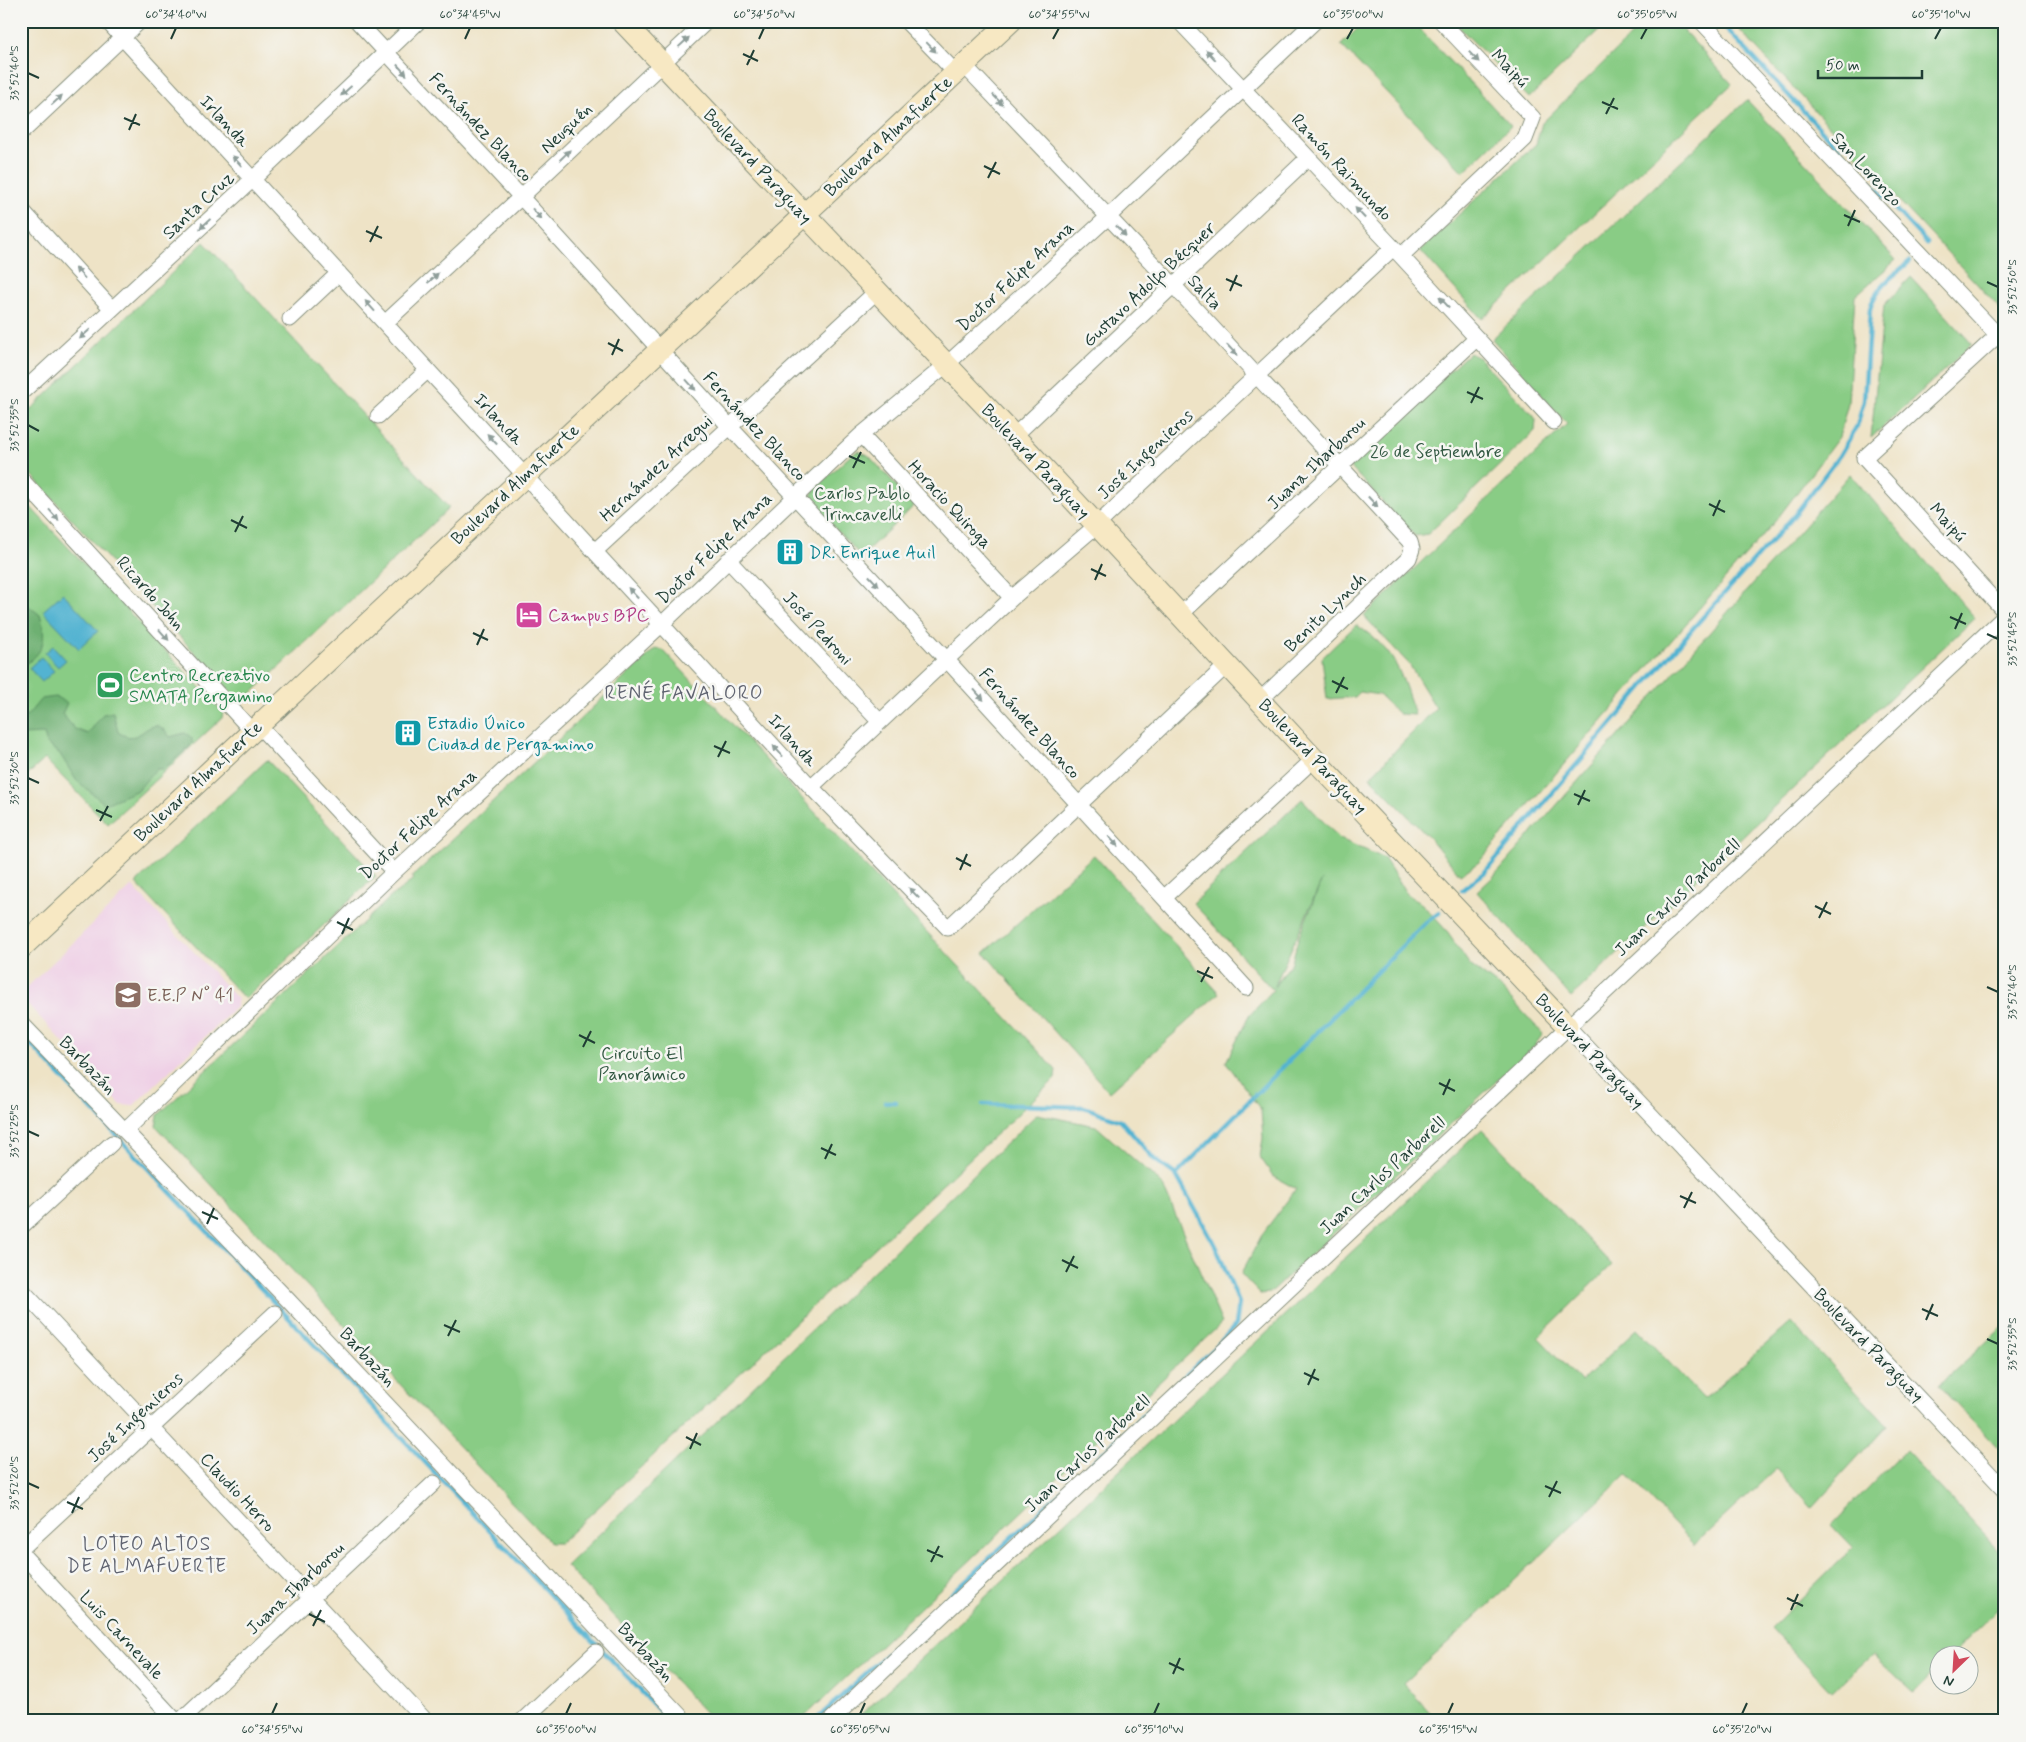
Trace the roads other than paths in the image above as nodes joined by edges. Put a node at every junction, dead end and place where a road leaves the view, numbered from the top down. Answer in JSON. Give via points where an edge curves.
{"nodes":[{"id":1,"x":107,"y":21,"type":"edge"},
{"id":2,"x":140,"y":21,"type":"edge"},
{"id":3,"x":357,"y":21,"type":"edge"},
{"id":4,"x":419,"y":21,"type":"edge"},
{"id":5,"x":622,"y":21,"type":"edge"},
{"id":6,"x":707,"y":21,"type":"edge"},
{"id":7,"x":906,"y":21,"type":"edge"},
{"id":8,"x":1011,"y":21,"type":"edge"},
{"id":9,"x":1179,"y":21,"type":"edge"},
{"id":10,"x":1314,"y":21,"type":"edge"},
{"id":11,"x":1440,"y":21,"type":"edge"},
{"id":12,"x":1701,"y":21,"type":"edge"},
{"id":13,"x":122,"y":38,"type":"junction"},
{"id":14,"x":387,"y":53,"type":"junction"},
{"id":15,"x":661,"y":64,"type":"junction"},
{"id":16,"x":960,"y":69,"type":"junction"},
{"id":17,"x":1243,"y":89,"type":"junction"},
{"id":18,"x":1532,"y":118,"type":"joint"},
{"id":19,"x":21,"y":134,"type":"edge"},
{"id":20,"x":1308,"y":158,"type":"junction"},
{"id":21,"x":253,"y":179,"type":"junction"},
{"id":22,"x":521,"y":197,"type":"junction"},
{"id":23,"x":21,"y":209,"type":"edge"},
{"id":24,"x":803,"y":214,"type":"junction"},
{"id":25,"x":1108,"y":216,"type":"junction"},
{"id":26,"x":1397,"y":252,"type":"junction"},
{"id":27,"x":339,"y":273,"type":"junction"},
{"id":28,"x":1174,"y":286,"type":"junction"},
{"id":29,"x":876,"y":292,"type":"junction"},
{"id":30,"x":112,"y":309,"type":"junction"},
{"id":31,"x":290,"y":318,"type":"dead end"},
{"id":32,"x":385,"y":323,"type":"junction"},
{"id":33,"x":1477,"y":338,"type":"junction"},
{"id":34,"x":2001,"y":339,"type":"edge"},
{"id":35,"x":659,"y":349,"type":"junction"},
{"id":36,"x":946,"y":365,"type":"junction"},
{"id":37,"x":428,"y":370,"type":"junction"},
{"id":38,"x":1256,"y":376,"type":"junction"},
{"id":39,"x":21,"y":393,"type":"edge"},
{"id":40,"x":378,"y":416,"type":"dead end"},
{"id":41,"x":1554,"y":422,"type":"dead end"},
{"id":42,"x":729,"y":426,"type":"junction"},
{"id":43,"x":862,"y":435,"type":"junction"},
{"id":44,"x":1014,"y":436,"type":"junction"},
{"id":45,"x":1340,"y":466,"type":"junction"},
{"id":46,"x":525,"y":475,"type":"junction"},
{"id":47,"x":21,"y":479,"type":"edge"},
{"id":48,"x":795,"y":497,"type":"junction"},
{"id":49,"x":1096,"y":526,"type":"junction"},
{"id":50,"x":1412,"y":549,"type":"joint"},
{"id":51,"x":595,"y":551,"type":"junction"},
{"id":52,"x":728,"y":560,"type":"junction"},
{"id":53,"x":1012,"y":598,"type":"junction"},
{"id":54,"x":2005,"y":612,"type":"edge"},
{"id":55,"x":1180,"y":615,"type":"junction"},
{"id":56,"x":2005,"y":616,"type":"edge"},
{"id":57,"x":662,"y":624,"type":"junction"},
{"id":58,"x":946,"y":659,"type":"junction"},
{"id":59,"x":1227,"y":664,"type":"junction"},
{"id":60,"x":1260,"y":700,"type":"junction"},
{"id":61,"x":880,"y":722,"type":"junction"},
{"id":62,"x":255,"y":728,"type":"junction"},
{"id":63,"x":1314,"y":759,"type":"junction"},
{"id":64,"x":811,"y":787,"type":"junction"},
{"id":65,"x":1080,"y":805,"type":"junction"},
{"id":66,"x":394,"y":872,"type":"junction"},
{"id":67,"x":1165,"y":897,"type":"junction"},
{"id":68,"x":21,"y":948,"type":"edge"},
{"id":69,"x":1246,"y":988,"type":"dead end"},
{"id":70,"x":21,"y":1023,"type":"edge"},
{"id":71,"x":1567,"y":1026,"type":"junction"},
{"id":72,"x":125,"y":1131,"type":"junction"},
{"id":73,"x":112,"y":1143,"type":"dead end"},
{"id":74,"x":21,"y":1228,"type":"edge"},
{"id":75,"x":21,"y":1289,"type":"edge"},
{"id":76,"x":275,"y":1312,"type":"dead end"},
{"id":77,"x":152,"y":1428,"type":"junction"},
{"id":78,"x":434,"y":1482,"type":"dead end"},
{"id":79,"x":2005,"y":1490,"type":"edge"},
{"id":80,"x":21,"y":1549,"type":"edge"},
{"id":81,"x":21,"y":1554,"type":"edge"},
{"id":82,"x":312,"y":1598,"type":"junction"},
{"id":83,"x":596,"y":1652,"type":"dead end"},
{"id":84,"x":176,"y":1721,"type":"edge"},
{"id":85,"x":180,"y":1721,"type":"edge"},
{"id":86,"x":426,"y":1721,"type":"edge"},
{"id":87,"x":522,"y":1721,"type":"edge"},
{"id":88,"x":685,"y":1721,"type":"edge"},
{"id":89,"x":830,"y":1721,"type":"edge"}],
"edges":[{"from":1,"to":13,"type":"street","name":"Irlanda"},
{"from":2,"to":13,"type":"street"},
{"from":3,"to":14,"type":"street","name":"Fernández Blanco"},
{"from":4,"to":14,"type":"street","name":"Santa Cruz"},
{"from":5,"to":15,"type":"main road","name":"Boulevard Paraguay"},
{"from":15,"to":6,"type":"street","name":"Neuquén","one_way":true},
{"from":7,"to":16,"type":"street","name":"Salta","one_way":true},
{"from":8,"to":16,"type":"main road","name":"Boulevard Almafuerte"},
{"from":17,"to":9,"type":"street","name":"Ramón Raimundo","one_way":true},
{"from":10,"to":17,"type":"street","name":"Doctor Felipe Arana"},
{"from":11,"to":18,"type":"street","name":"Maipú","one_way":true},
{"from":12,"to":34,"type":"street","name":"San Lorenzo"},
{"from":19,"to":13,"type":"street","one_way":true},
{"from":21,"to":13,"type":"street","name":"Irlanda","one_way":true},
{"from":14,"to":21,"type":"street","name":"Santa Cruz","one_way":true},
{"from":14,"to":22,"type":"street","name":"Fernández Blanco","one_way":true},
{"from":22,"to":15,"type":"street","name":"Neuquén","one_way":true},
{"from":15,"to":24,"type":"main road","name":"Boulevard Paraguay"},
{"from":16,"to":24,"type":"main road","name":"Boulevard Almafuerte"},
{"from":16,"to":25,"type":"street","name":"Salta","one_way":true},
{"from":17,"to":20,"type":"street","name":"Ramón Raimundo"},
{"from":17,"to":25,"type":"street","name":"Doctor Felipe Arana"},
{"from":18,"to":26,"type":"street","name":"José Ingenieros","via":[[1525,139]]},
{"from":26,"to":20,"type":"street","name":"Ramón Raimundo","one_way":true},
{"from":20,"to":28,"type":"street","name":"Gustavo Adolfo Bécquer"},
{"from":21,"to":27,"type":"street","name":"Irlanda"},
{"from":21,"to":30,"type":"street","name":"Santa Cruz","one_way":true},
{"from":32,"to":22,"type":"street","name":"Neuquén","one_way":true},
{"from":22,"to":35,"type":"street","name":"Fernández Blanco","one_way":true},
{"from":30,"to":23,"type":"street","one_way":true},
{"from":24,"to":29,"type":"main road","name":"Boulevard Paraguay"},
{"from":24,"to":35,"type":"main road","name":"Boulevard Almafuerte"},
{"from":25,"to":28,"type":"street","name":"Salta","one_way":true},
{"from":25,"to":36,"type":"street","name":"Doctor Felipe Arana"},
{"from":33,"to":26,"type":"street","name":"Ramón Raimundo","one_way":true},
{"from":26,"to":38,"type":"street","name":"José Ingenieros"},
{"from":27,"to":31,"type":"street"},
{"from":32,"to":27,"type":"street","name":"Irlanda","one_way":true},
{"from":28,"to":38,"type":"street","name":"Salta","one_way":true},
{"from":28,"to":44,"type":"street","name":"Gustavo Adolfo Bécquer"},
{"from":29,"to":36,"type":"main road","name":"Boulevard Paraguay"},
{"from":29,"to":42,"type":"street","name":"Hernández Arregui"},
{"from":30,"to":39,"type":"street","name":"Santa Cruz","one_way":true},
{"from":32,"to":37,"type":"street","name":"Irlanda"},
{"from":33,"to":41,"type":"street","name":"Ramón Raimundo"},
{"from":33,"to":45,"type":"street","name":"Juana Ibarborou"},
{"from":34,"to":54,"type":"street","name":"Maipú","via":[[1864,458]]},
{"from":35,"to":42,"type":"street","name":"Fernández Blanco","one_way":true},
{"from":35,"to":46,"type":"main road","name":"Boulevard Almafuerte"},
{"from":36,"to":43,"type":"street","name":"Doctor Felipe Arana"},
{"from":36,"to":44,"type":"main road","name":"Boulevard Paraguay"},
{"from":37,"to":40,"type":"street"},
{"from":46,"to":37,"type":"street","name":"Irlanda","one_way":true},
{"from":38,"to":45,"type":"street","name":"Salta"},
{"from":38,"to":49,"type":"street","name":"José Ingenieros"},
{"from":42,"to":48,"type":"street","name":"Fernández Blanco"},
{"from":42,"to":51,"type":"street","name":"Hernández Arregui"},
{"from":43,"to":48,"type":"street","name":"Doctor Felipe Arana"},
{"from":43,"to":53,"type":"street","name":"Horacio Quiroga"},
{"from":44,"to":49,"type":"main road","name":"Boulevard Paraguay"},
{"from":45,"to":50,"type":"street","name":"Salta","one_way":true,"via":[[1410,542]]},
{"from":45,"to":55,"type":"street","name":"Juana Ibarborou"},
{"from":46,"to":51,"type":"street","name":"Irlanda"},
{"from":46,"to":62,"type":"main road","name":"Boulevard Almafuerte"},
{"from":47,"to":62,"type":"street","name":"Ricardo John","one_way":true},
{"from":48,"to":52,"type":"street","name":"Doctor Felipe Arana"},
{"from":48,"to":58,"type":"street","name":"Fernández Blanco","one_way":true},
{"from":49,"to":53,"type":"street","name":"José Ingenieros"},
{"from":49,"to":55,"type":"main road","name":"Boulevard Paraguay"},
{"from":50,"to":60,"type":"street","name":"Benito Lynch","via":[[1408,558]]},
{"from":57,"to":51,"type":"street","name":"Irlanda","one_way":true},
{"from":52,"to":57,"type":"street","name":"Doctor Felipe Arana"},
{"from":52,"to":61,"type":"street","name":"José Pedroni"},
{"from":53,"to":58,"type":"street","name":"José Ingenieros"},
{"from":55,"to":59,"type":"main road","name":"Boulevard Paraguay"},
{"from":56,"to":71,"type":"street","name":"Juan Carlos Parborell"},
{"from":64,"to":57,"type":"street","name":"Irlanda","one_way":true},
{"from":57,"to":66,"type":"street","name":"Doctor Felipe Arana"},
{"from":58,"to":61,"type":"street","name":"José Ingenieros"},
{"from":58,"to":65,"type":"street","name":"Fernández Blanco","one_way":true},
{"from":59,"to":60,"type":"main road","name":"Boulevard Paraguay"},
{"from":59,"to":65,"type":"street"},
{"from":60,"to":63,"type":"main road","name":"Boulevard Paraguay"},
{"from":61,"to":64,"type":"street","name":"José Ingenieros"},
{"from":62,"to":66,"type":"street","name":"Ricardo John"},
{"from":62,"to":68,"type":"main road","name":"Boulevard Almafuerte"},
{"from":63,"to":67,"type":"street"},
{"from":63,"to":71,"type":"main road","name":"Boulevard Paraguay"},
{"from":65,"to":64,"type":"street","name":"Irlanda","one_way":true,"via":[[948,928]]},
{"from":65,"to":67,"type":"street","name":"Fernández Blanco","one_way":true},
{"from":66,"to":72,"type":"street","name":"Doctor Felipe Arana"},
{"from":67,"to":69,"type":"street","name":"Fernández Blanco"},
{"from":70,"to":72,"type":"street","name":"Barbazán"},
{"from":71,"to":79,"type":"street","name":"Boulevard Paraguay"},
{"from":71,"to":89,"type":"street","name":"Juan Carlos Parborell"},
{"from":72,"to":88,"type":"street","name":"Barbazán"},
{"from":73,"to":74,"type":"street"},
{"from":75,"to":77,"type":"street","name":"Claudio Herro"},
{"from":76,"to":77,"type":"street","name":"José Ingenieros"},
{"from":77,"to":80,"type":"street","name":"José Ingenieros"},
{"from":77,"to":82,"type":"street","name":"Claudio Herro"},
{"from":78,"to":82,"type":"street","name":"Juana Ibarborou"},
{"from":81,"to":84,"type":"street","name":"Luis Carnevale"},
{"from":82,"to":85,"type":"street","name":"Juana Ibarborou"},
{"from":82,"to":86,"type":"street","name":"Claudio Herro"},
{"from":83,"to":87,"type":"street"}]}
